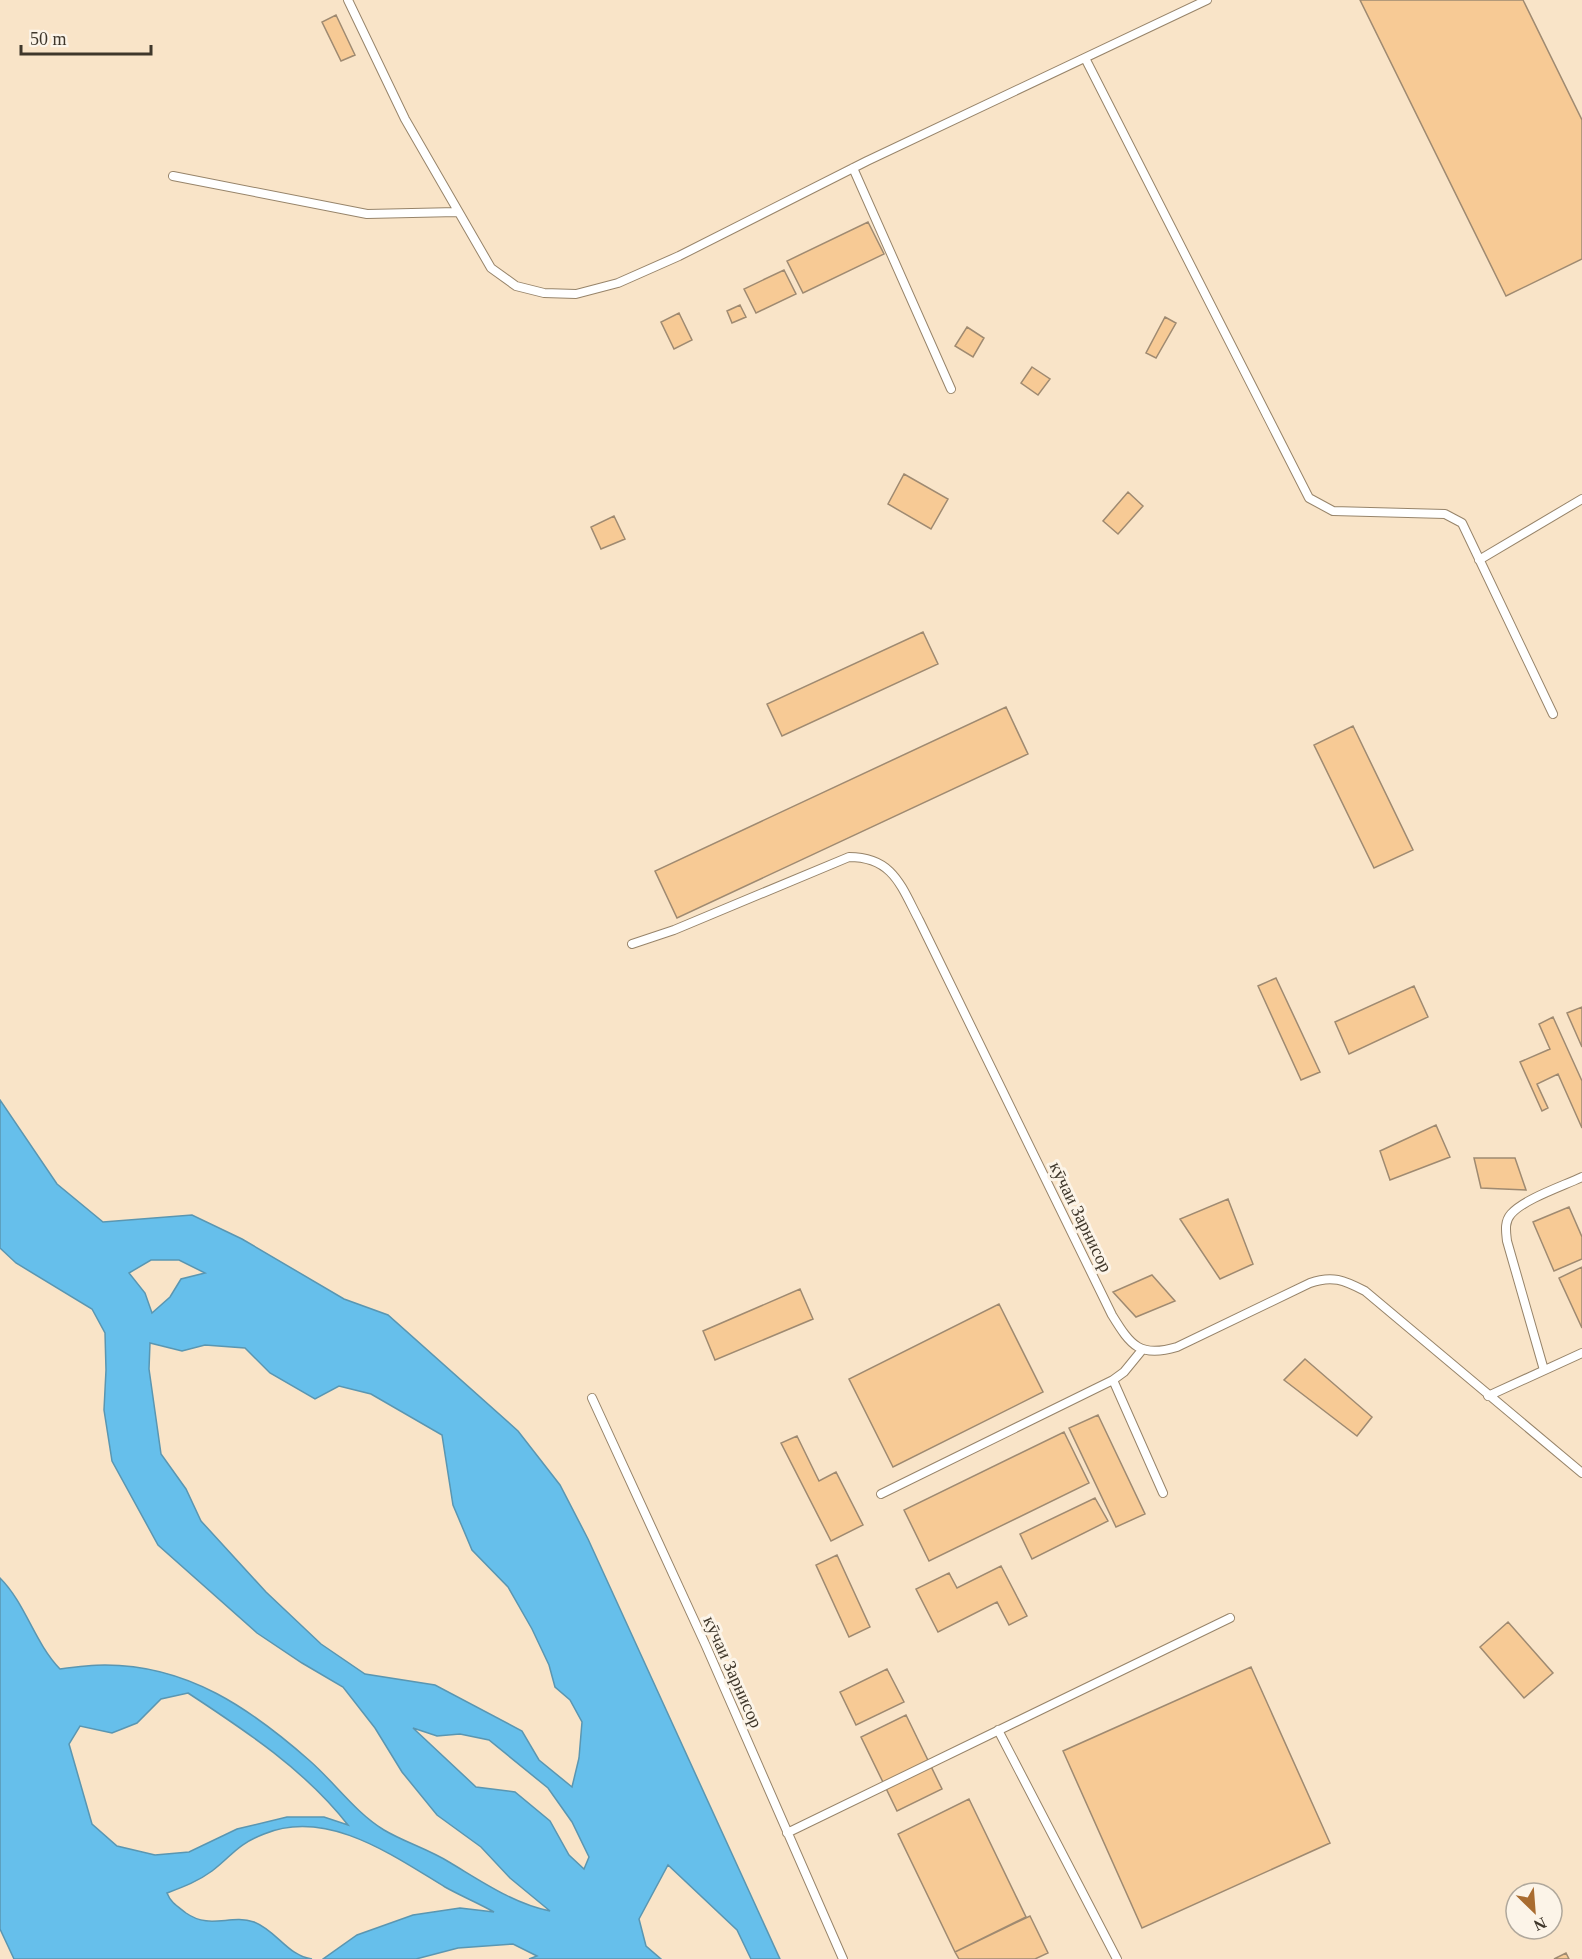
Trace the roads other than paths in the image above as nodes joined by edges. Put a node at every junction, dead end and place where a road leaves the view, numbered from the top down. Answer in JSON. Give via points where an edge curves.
{"nodes":[{"id":1,"x":348,"y":0,"type":"edge"},
{"id":2,"x":1207,"y":0,"type":"edge"},
{"id":3,"x":1085,"y":58,"type":"junction"},
{"id":4,"x":854,"y":168,"type":"junction"},
{"id":5,"x":173,"y":176,"type":"dead end"},
{"id":6,"x":457,"y":212,"type":"junction"},
{"id":7,"x":951,"y":390,"type":"dead end"},
{"id":8,"x":1582,"y":499,"type":"edge"},
{"id":9,"x":1479,"y":560,"type":"junction"},
{"id":10,"x":1553,"y":714,"type":"dead end"},
{"id":11,"x":632,"y":944,"type":"dead end"},
{"id":12,"x":1582,"y":1177,"type":"edge"},
{"id":13,"x":1142,"y":1350,"type":"junction"},
{"id":14,"x":1582,"y":1353,"type":"edge"},
{"id":15,"x":1544,"y":1370,"type":"junction"},
{"id":16,"x":1113,"y":1380,"type":"junction"},
{"id":17,"x":1488,"y":1396,"type":"junction"},
{"id":18,"x":592,"y":1398,"type":"dead end"},
{"id":19,"x":1582,"y":1473,"type":"edge"},
{"id":20,"x":1163,"y":1493,"type":"dead end"},
{"id":21,"x":882,"y":1494,"type":"dead end"},
{"id":22,"x":1230,"y":1618,"type":"dead end"},
{"id":23,"x":998,"y":1730,"type":"junction"},
{"id":24,"x":787,"y":1833,"type":"junction"},
{"id":25,"x":843,"y":1959,"type":"edge"},
{"id":26,"x":1117,"y":1959,"type":"edge"}],
"edges":[{"from":1,"to":6,"type":"lane","via":[[405,119]]},
{"from":2,"to":3,"type":"lane"},
{"from":3,"to":4,"type":"lane"},
{"from":3,"to":9,"type":"lane","via":[[1309,498],[1333,511],[1445,514],[1462,523]]},
{"from":4,"to":6,"type":"lane","via":[[679,256],[618,283],[576,294],[544,293],[516,286],[491,268]]},
{"from":4,"to":7,"type":"lane"},
{"from":5,"to":6,"type":"lane","via":[[367,214]]},
{"from":8,"to":9,"type":"lane"},
{"from":9,"to":10,"type":"lane"},
{"from":11,"to":13,"type":"lane","name":"кӯчаи Зарнисор","via":[[849,857],[866,857],[884,864],[919,920],[1112,1315],[1126,1338]]},
{"from":12,"to":15,"type":"lane","via":[[1522,1205],[1510,1215],[1506,1226]]},
{"from":13,"to":16,"type":"lane"},
{"from":13,"to":17,"type":"lane","via":[[1158,1352],[1177,1347],[1310,1282],[1326,1277],[1343,1279],[1365,1291]]},
{"from":14,"to":15,"type":"lane"},
{"from":15,"to":17,"type":"lane"},
{"from":16,"to":20,"type":"lane"},
{"from":16,"to":21,"type":"lane"},
{"from":17,"to":19,"type":"lane"},
{"from":18,"to":24,"type":"lane","name":"кӯчаи Зарнисор"},
{"from":22,"to":23,"type":"lane"},
{"from":23,"to":24,"type":"lane"},
{"from":23,"to":26,"type":"lane"},
{"from":24,"to":25,"type":"lane","name":"кӯчаи Зарнисор"}]}
